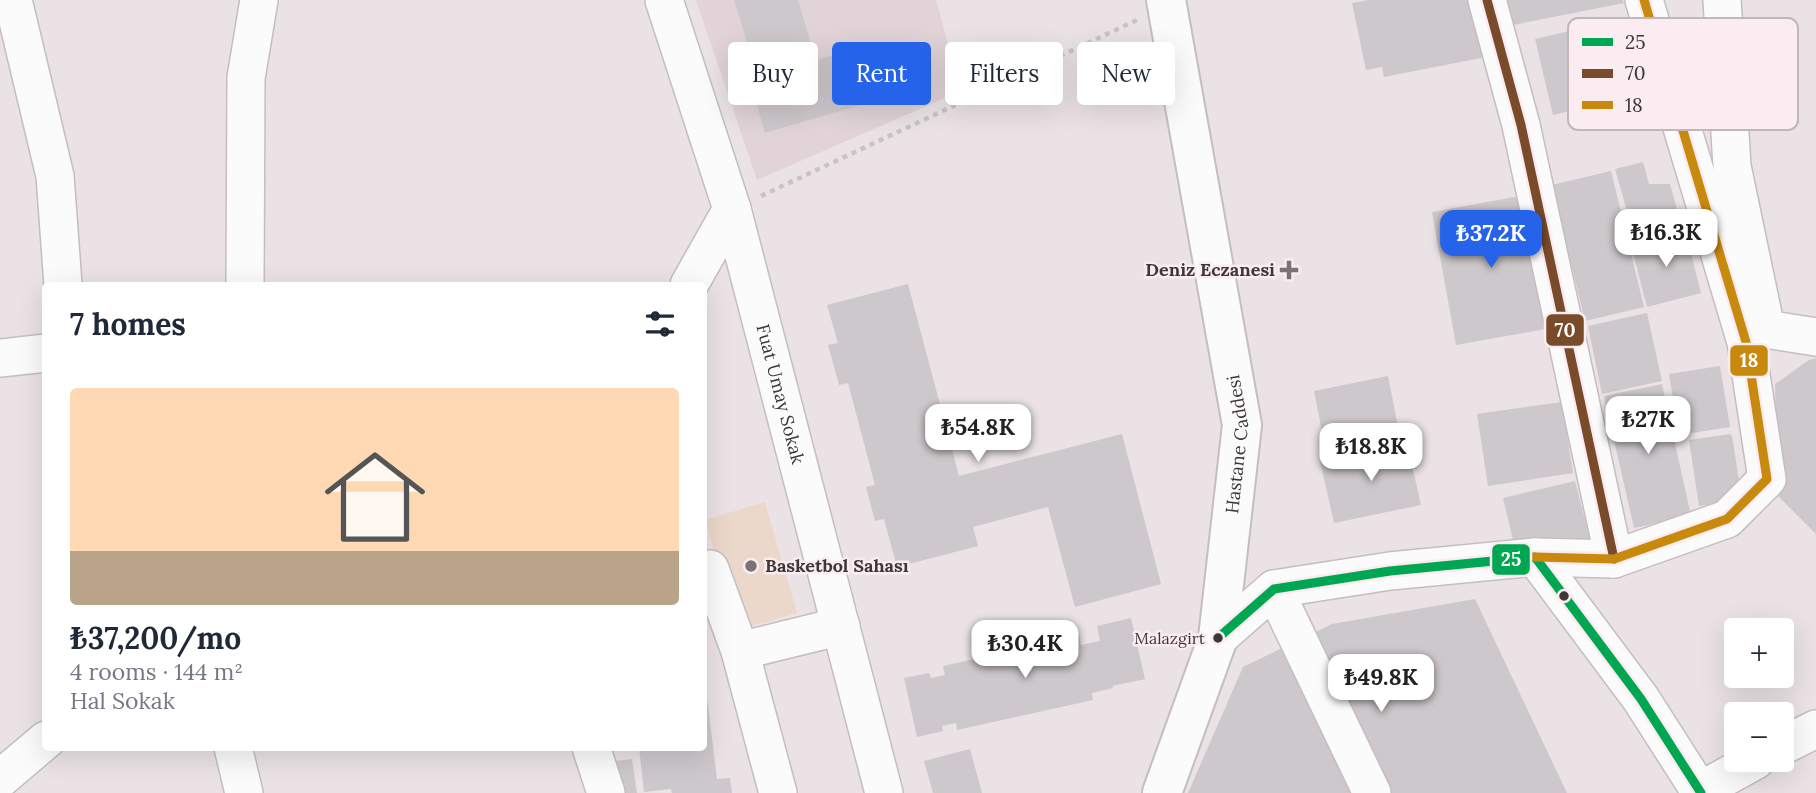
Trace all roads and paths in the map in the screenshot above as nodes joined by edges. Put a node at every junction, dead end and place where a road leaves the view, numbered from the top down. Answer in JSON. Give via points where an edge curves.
{"nodes":[{"id":1,"x":259,"y":0,"type":"edge"},
{"id":2,"x":664,"y":0,"type":"edge"},
{"id":3,"x":1487,"y":0,"type":"edge"},
{"id":4,"x":1644,"y":0,"type":"edge"},
{"id":5,"x":1722,"y":0,"type":"edge"},
{"id":6,"x":1164,"y":6,"type":"edge"},
{"id":7,"x":1649,"y":18,"type":"edge"},
{"id":8,"x":1723,"y":18,"type":"edge"},
{"id":9,"x":11,"y":20,"type":"edge"},
{"id":10,"x":1683,"y":130,"type":"edge"},
{"id":11,"x":1730,"y":130,"type":"edge"},
{"id":12,"x":732,"y":209,"type":"junction"},
{"id":13,"x":63,"y":282,"type":"edge"},
{"id":14,"x":245,"y":282,"type":"edge"},
{"id":15,"x":691,"y":282,"type":"edge"},
{"id":16,"x":1816,"y":337,"type":"edge"},
{"id":17,"x":42,"y":353,"type":"edge"},
{"id":18,"x":0,"y":358,"type":"edge"},
{"id":19,"x":1535,"y":557,"type":"junction"},
{"id":20,"x":1614,"y":559,"type":"junction"},
{"id":21,"x":710,"y":569,"type":"dead end"},
{"id":22,"x":1274,"y":589,"type":"junction"},
{"id":23,"x":841,"y":626,"type":"junction"},
{"id":24,"x":1218,"y":638,"type":"junction"},
{"id":25,"x":740,"y":651,"type":"junction"},
{"id":26,"x":1816,"y":729,"type":"edge"},
{"id":27,"x":1794,"y":740,"type":"edge"},
{"id":28,"x":42,"y":743,"type":"edge"},
{"id":29,"x":234,"y":751,"type":"edge"},
{"id":30,"x":592,"y":751,"type":"edge"},
{"id":31,"x":1735,"y":772,"type":"edge"},
{"id":32,"x":0,"y":779,"type":"edge"},
{"id":33,"x":1700,"y":792,"type":"edge"},
{"id":34,"x":244,"y":793,"type":"edge"},
{"id":35,"x":606,"y":793,"type":"edge"},
{"id":36,"x":778,"y":793,"type":"edge"},
{"id":37,"x":884,"y":793,"type":"edge"},
{"id":38,"x":1162,"y":793,"type":"edge"},
{"id":39,"x":1372,"y":793,"type":"edge"}],
"edges":[{"from":1,"to":14,"type":"street","via":[[246,78]]},
{"from":2,"to":12,"type":"street","name":"Fuat Umay Sokak"},
{"from":3,"to":20,"type":"street","via":[[1521,125]]},
{"from":4,"to":7,"type":"street"},
{"from":5,"to":8,"type":"street"},
{"from":6,"to":12,"type":"path"},
{"from":6,"to":24,"type":"main road","name":"Hastane Caddesi","via":[[1242,425]]},
{"from":9,"to":13,"type":"street","via":[[55,176]]},
{"from":10,"to":20,"type":"street","via":[[1746,342],[1768,479],[1727,519]]},
{"from":11,"to":16,"type":"street","via":[[1732,166],[1766,328]]},
{"from":12,"to":15,"type":"street"},
{"from":12,"to":23,"type":"street","name":"Fuat Umay Sokak"},
{"from":17,"to":18,"type":"street"},
{"from":19,"to":20,"type":"street"},
{"from":19,"to":22,"type":"street","via":[[1390,571]]},
{"from":19,"to":33,"type":"street","via":[[1641,699]]},
{"from":21,"to":25,"type":"street"},
{"from":22,"to":24,"type":"street"},
{"from":22,"to":39,"type":"street"},
{"from":23,"to":25,"type":"street"},
{"from":23,"to":37,"type":"street","name":"Fuat Umay Sokak"},
{"from":24,"to":38,"type":"main road","name":"Hastane Caddesi"},
{"from":25,"to":36,"type":"street"},
{"from":26,"to":27,"type":"street"},
{"from":28,"to":32,"type":"street"},
{"from":29,"to":34,"type":"street"},
{"from":30,"to":35,"type":"street"},
{"from":31,"to":33,"type":"street"}]}
